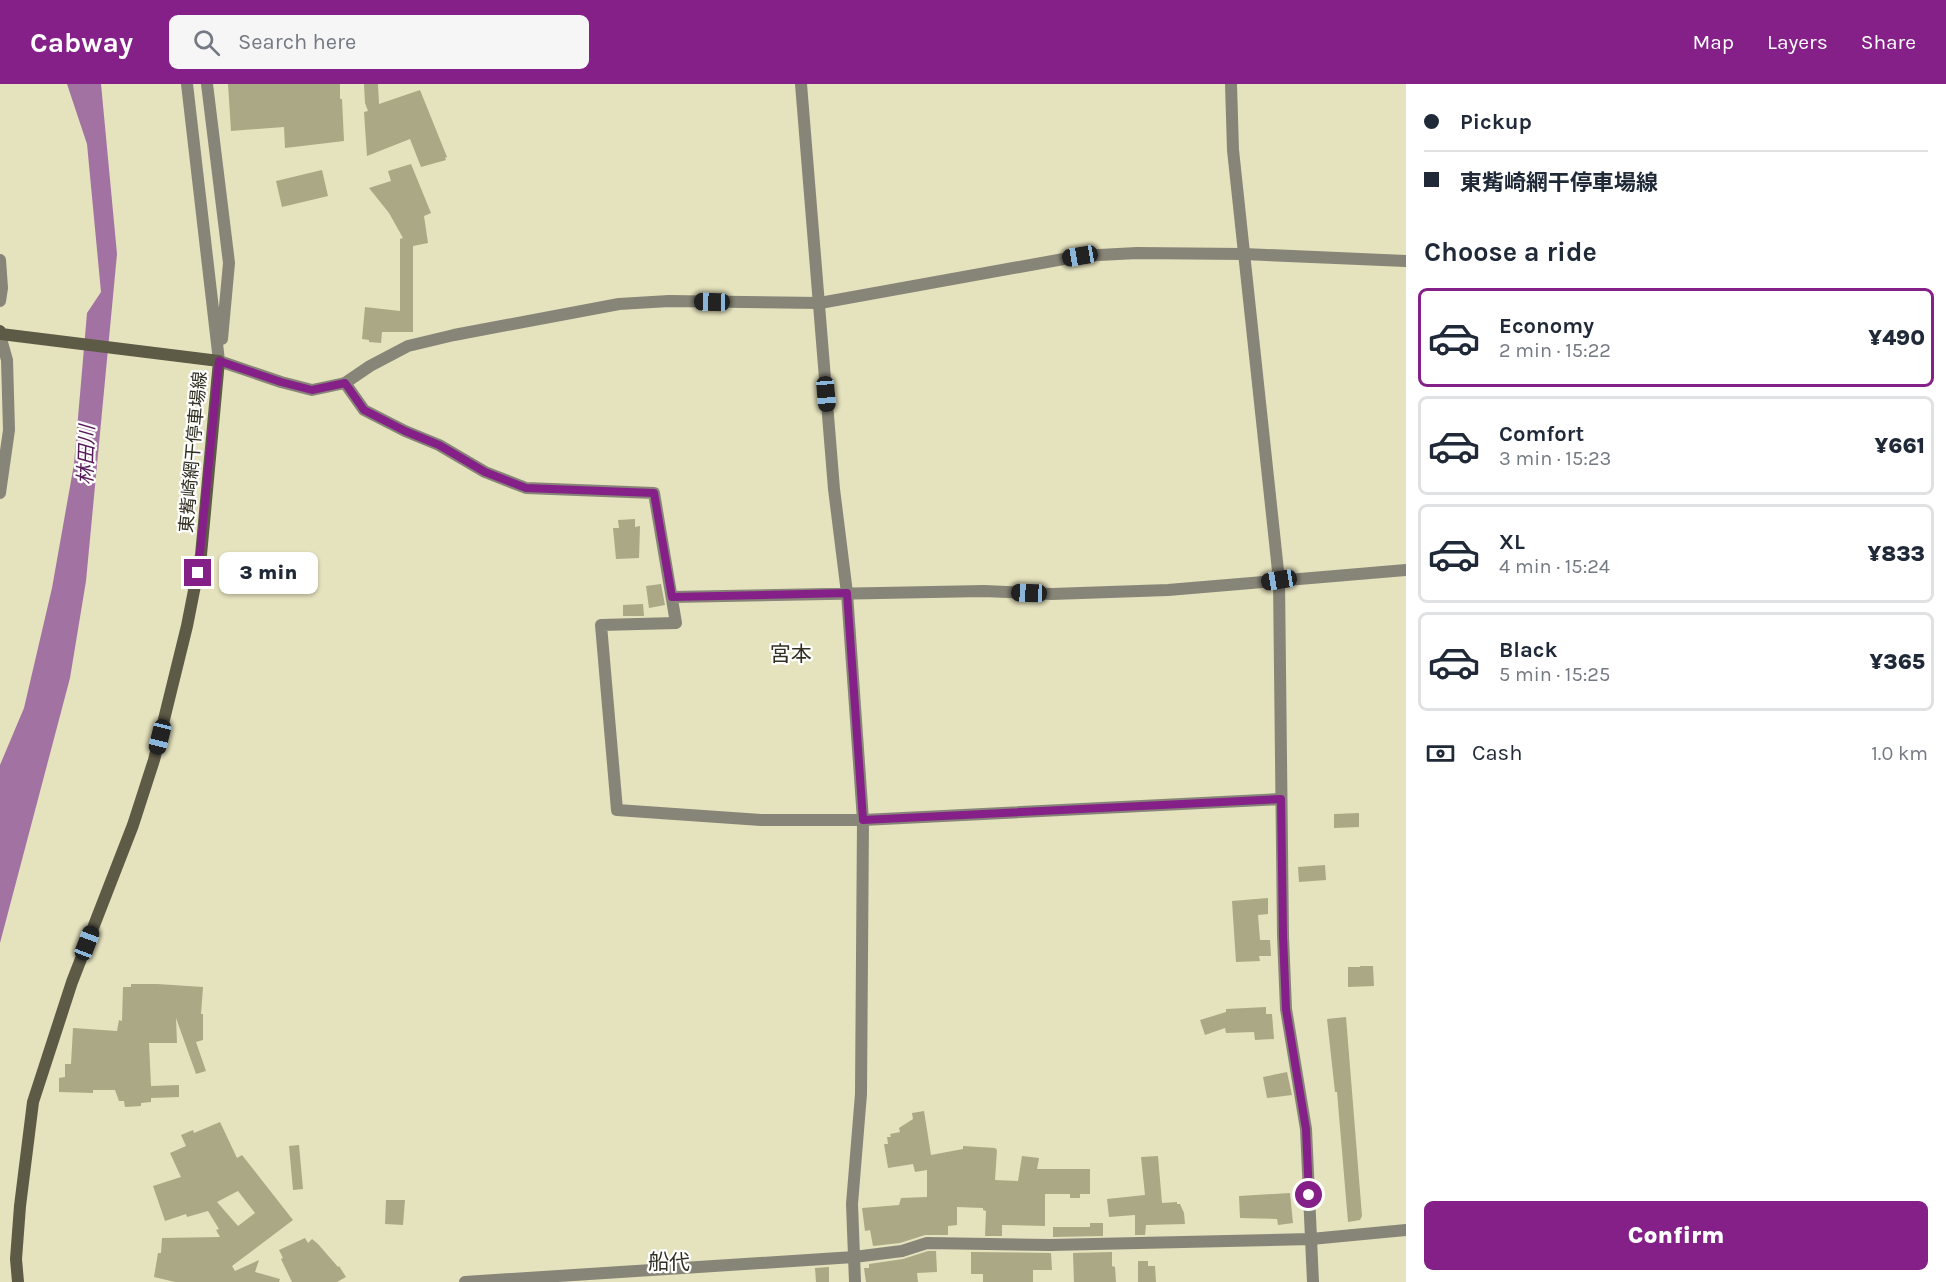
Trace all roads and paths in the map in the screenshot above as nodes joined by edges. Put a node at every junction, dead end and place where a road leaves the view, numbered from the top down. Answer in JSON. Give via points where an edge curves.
{"nodes":[{"id":1,"x":187,"y":84,"type":"edge"},
{"id":2,"x":207,"y":84,"type":"edge"},
{"id":3,"x":801,"y":84,"type":"edge"},
{"id":4,"x":1232,"y":84,"type":"edge"},
{"id":5,"x":1244,"y":254,"type":"junction"},
{"id":6,"x":0,"y":260,"type":"edge"},
{"id":7,"x":1406,"y":261,"type":"edge"},
{"id":8,"x":0,"y":301,"type":"edge"},
{"id":9,"x":820,"y":303,"type":"junction"},
{"id":10,"x":0,"y":333,"type":"edge"},
{"id":11,"x":219,"y":361,"type":"junction"},
{"id":12,"x":345,"y":383,"type":"junction"},
{"id":13,"x":0,"y":493,"type":"edge"},
{"id":14,"x":1406,"y":570,"type":"edge"},
{"id":15,"x":1279,"y":580,"type":"junction"},
{"id":16,"x":847,"y":593,"type":"junction"},
{"id":17,"x":672,"y":597,"type":"junction"},
{"id":18,"x":1281,"y":799,"type":"junction"},
{"id":19,"x":863,"y":820,"type":"junction"},
{"id":20,"x":1406,"y":1230,"type":"edge"},
{"id":21,"x":1311,"y":1239,"type":"junction"},
{"id":22,"x":854,"y":1257,"type":"junction"},
{"id":23,"x":511,"y":1281,"type":"edge"},
{"id":24,"x":18,"y":1282,"type":"edge"},
{"id":25,"x":465,"y":1282,"type":"edge"},
{"id":26,"x":855,"y":1282,"type":"edge"},
{"id":27,"x":1313,"y":1282,"type":"edge"}],
"edges":[{"from":1,"to":11,"type":"street"},
{"from":2,"to":11,"type":"street","via":[[229,263]]},
{"from":3,"to":9,"type":"street"},
{"from":4,"to":5,"type":"street","via":[[1233,150]]},
{"from":5,"to":7,"type":"street"},
{"from":5,"to":9,"type":"street","via":[[1080,256]]},
{"from":5,"to":15,"type":"street"},
{"from":6,"to":8,"type":"street"},
{"from":9,"to":12,"type":"street","via":[[619,304],[408,346]]},
{"from":9,"to":16,"type":"street","via":[[834,489]]},
{"from":10,"to":11,"type":"main road","name":"東觜崎網干停車場線"},
{"from":10,"to":13,"type":"street","via":[[7,360],[9,430]]},
{"from":11,"to":12,"type":"street","via":[[312,390]]},
{"from":11,"to":24,"type":"main road","name":"東觜崎網干停車場線","via":[[201,555],[187,626],[151,771],[72,982],[33,1102],[16,1259]]},
{"from":12,"to":17,"type":"street","via":[[364,410],[439,445],[485,472],[526,488],[654,493]]},
{"from":14,"to":15,"type":"street"},
{"from":15,"to":16,"type":"street","via":[[1168,590]]},
{"from":15,"to":18,"type":"street"},
{"from":16,"to":17,"type":"street"},
{"from":16,"to":19,"type":"street"},
{"from":17,"to":19,"type":"street","via":[[676,623],[601,625],[617,810],[761,820]]},
{"from":18,"to":19,"type":"street"},
{"from":18,"to":21,"type":"street","via":[[1286,1009],[1306,1129]]},
{"from":19,"to":22,"type":"street","via":[[861,1094],[852,1203]]},
{"from":20,"to":21,"type":"street"},
{"from":21,"to":22,"type":"street","via":[[1050,1245],[927,1243],[902,1251]]},
{"from":21,"to":27,"type":"street"},
{"from":22,"to":23,"type":"street"},
{"from":22,"to":26,"type":"street"},
{"from":23,"to":25,"type":"street"}]}
